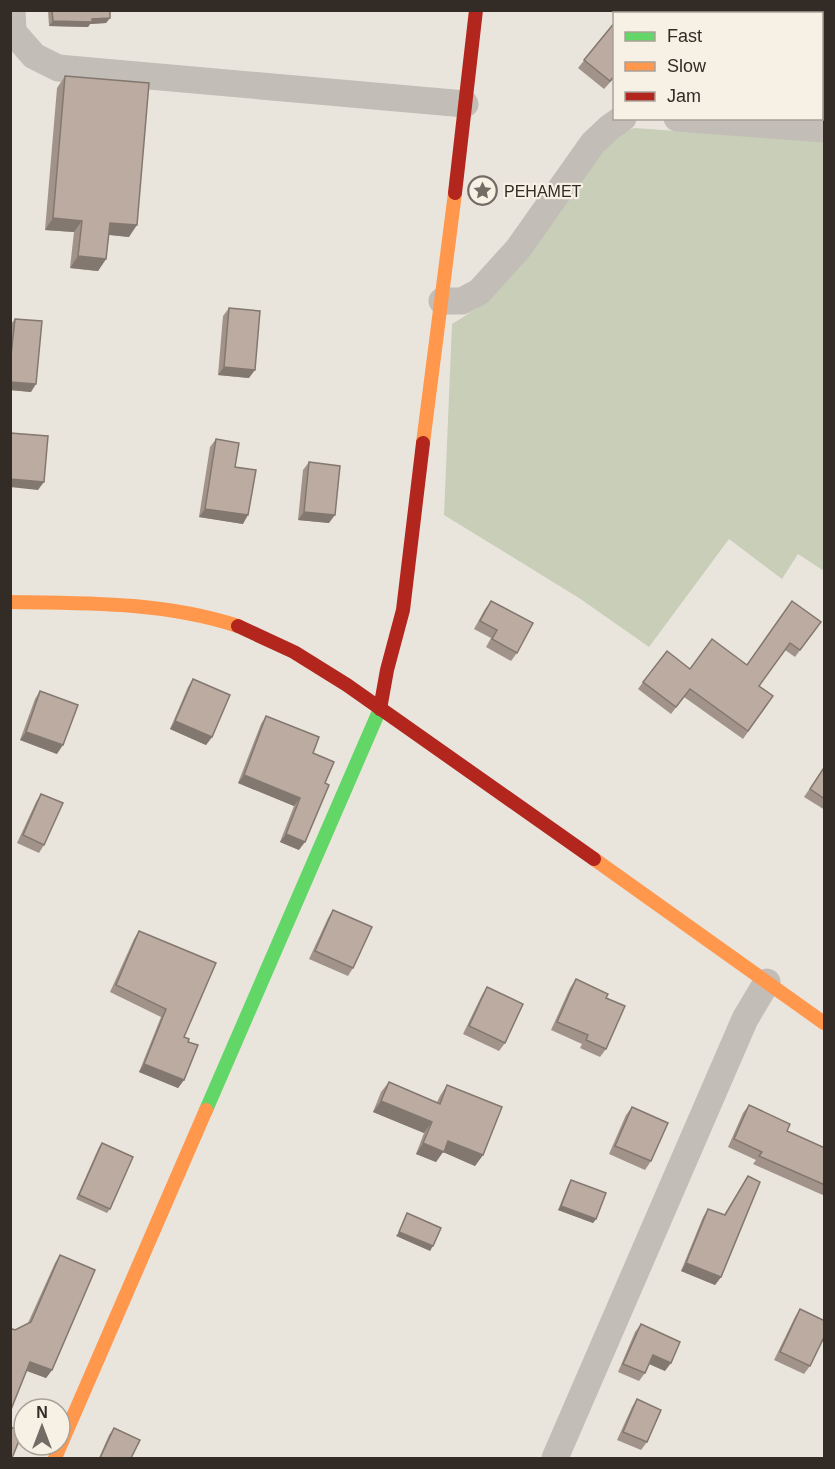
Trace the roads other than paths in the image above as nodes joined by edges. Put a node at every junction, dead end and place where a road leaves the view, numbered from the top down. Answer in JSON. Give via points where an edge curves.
{"nodes":[{"id":1,"x":12,"y":10,"type":"edge"},
{"id":2,"x":476,"y":10,"type":"edge"},
{"id":3,"x":465,"y":104,"type":"junction"},
{"id":4,"x":620,"y":120,"type":"edge"},
{"id":5,"x":704,"y":120,"type":"edge"},
{"id":6,"x":825,"y":129,"type":"edge"},
{"id":7,"x":442,"y":301,"type":"junction"},
{"id":8,"x":10,"y":602,"type":"edge"},
{"id":9,"x":381,"y":708,"type":"junction"},
{"id":10,"x":767,"y":982,"type":"junction"},
{"id":11,"x":825,"y":1023,"type":"edge"},
{"id":12,"x":55,"y":1458,"type":"edge"},
{"id":13,"x":555,"y":1458,"type":"edge"}],
"edges":[{"from":1,"to":3,"type":"street","via":[[13,32],[34,56],[58,68]]},
{"from":2,"to":3,"type":"street"},
{"from":3,"to":7,"type":"street"},
{"from":4,"to":7,"type":"street","via":[[593,143],[518,249],[479,292],[462,301]]},
{"from":5,"to":6,"type":"street"},
{"from":7,"to":9,"type":"street","via":[[403,610]]},
{"from":8,"to":9,"type":"street","via":[[153,607],[237,625],[321,668]]},
{"from":9,"to":10,"type":"street"},
{"from":9,"to":12,"type":"street"},
{"from":10,"to":11,"type":"street"},
{"from":10,"to":13,"type":"street","via":[[745,1019]]}]}
